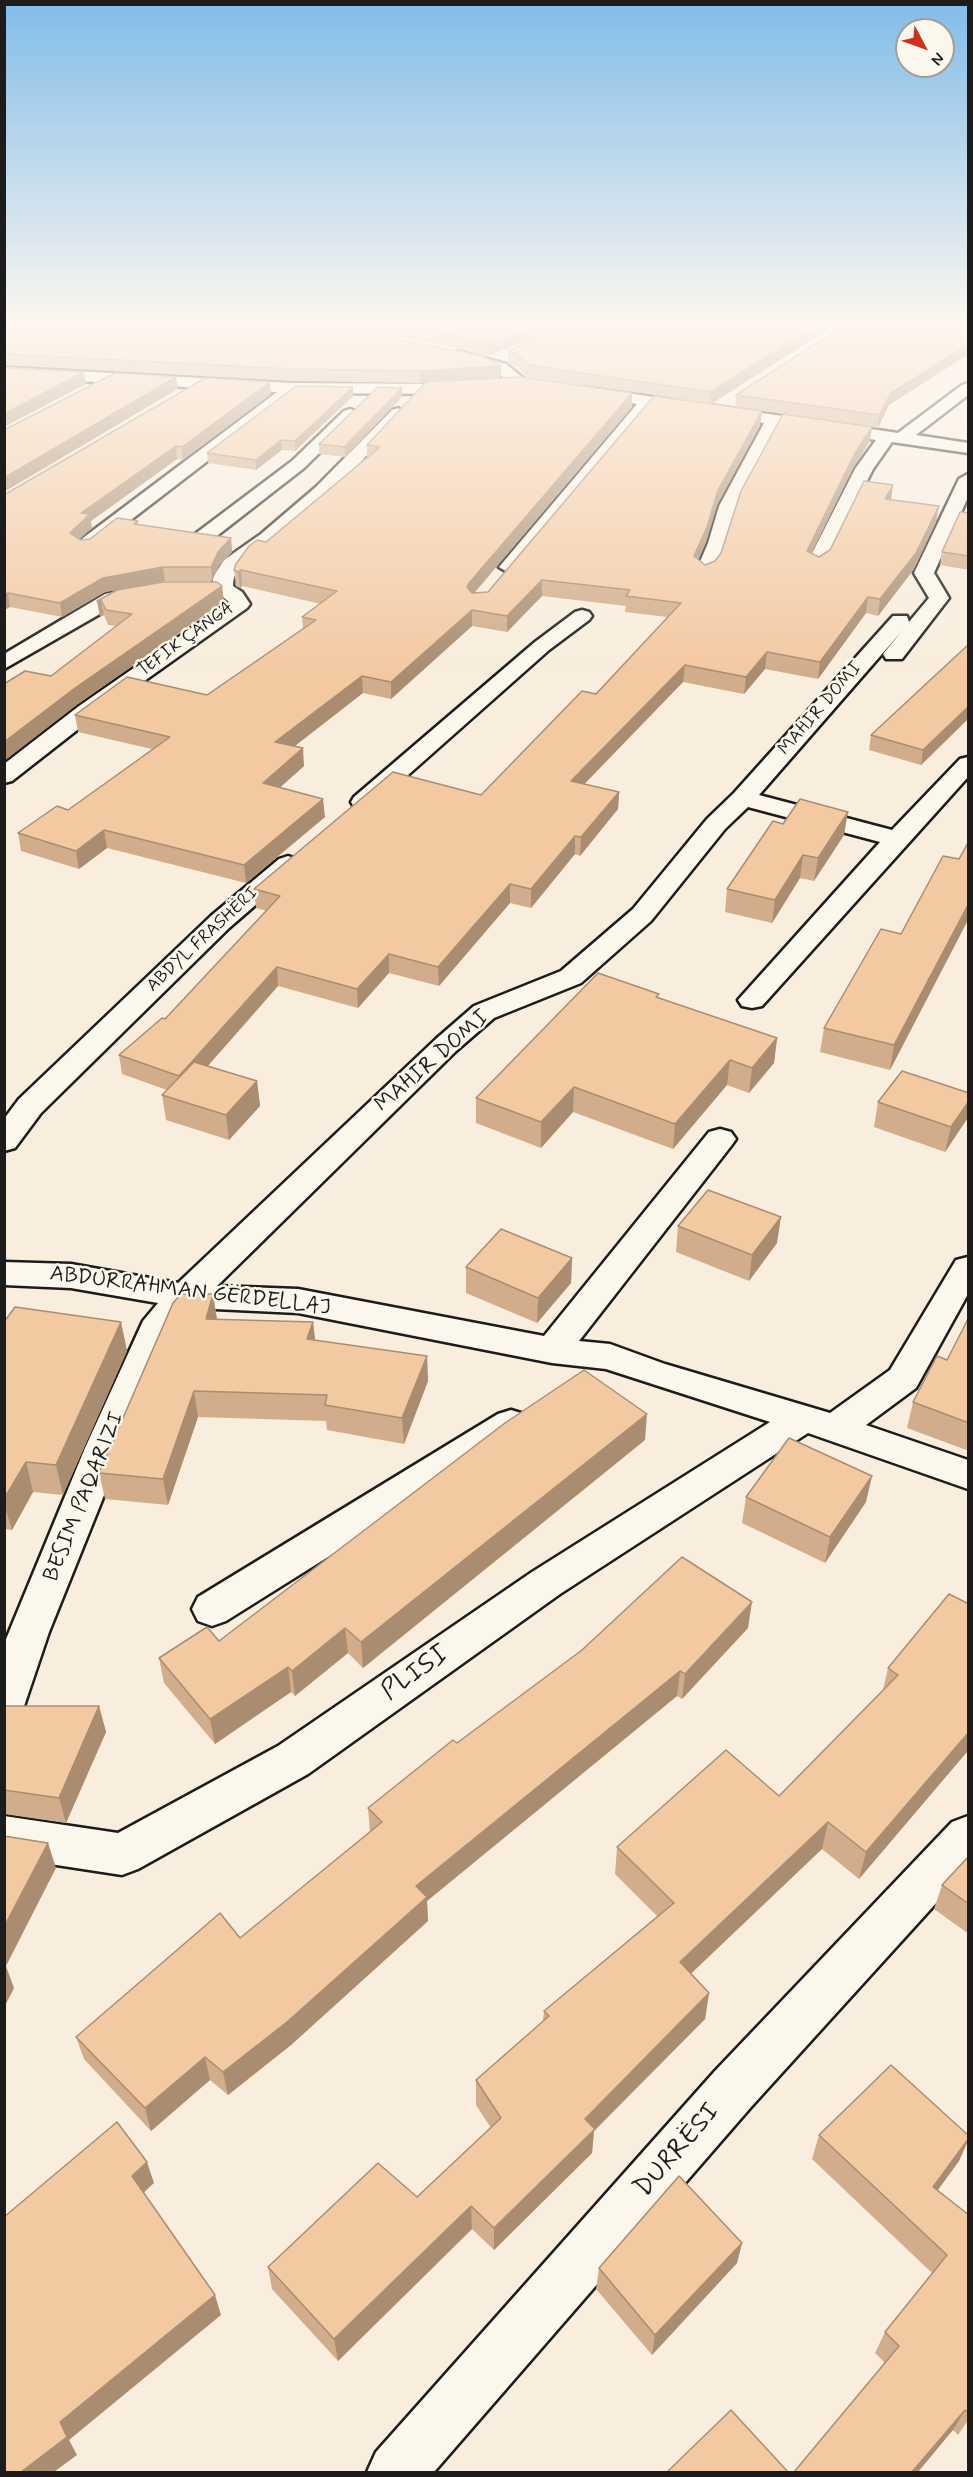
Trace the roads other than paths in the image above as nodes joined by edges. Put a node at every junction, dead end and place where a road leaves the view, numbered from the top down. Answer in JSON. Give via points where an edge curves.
{"nodes":[{"id":1,"x":223,"y":440,"type":"edge"},
{"id":2,"x":325,"y":440,"type":"edge"},
{"id":3,"x":374,"y":440,"type":"edge"},
{"id":4,"x":616,"y":440,"type":"edge"},
{"id":5,"x":765,"y":440,"type":"edge"},
{"id":6,"x":892,"y":440,"type":"edge"},
{"id":7,"x":917,"y":440,"type":"edge"},
{"id":8,"x":969,"y":448,"type":"edge"},
{"id":9,"x":969,"y":479,"type":"edge"},
{"id":10,"x":202,"y":538,"type":"edge"},
{"id":11,"x":84,"y":546,"type":"edge"},
{"id":12,"x":816,"y":565,"type":"edge"},
{"id":13,"x":705,"y":573,"type":"edge"},
{"id":14,"x":495,"y":585,"type":"edge"},
{"id":15,"x":200,"y":589,"type":"edge"},
{"id":16,"x":223,"y":589,"type":"junction"},
{"id":17,"x":156,"y":590,"type":"edge"},
{"id":18,"x":582,"y":616,"type":"dead end"},
{"id":19,"x":900,"y":620,"type":"dead end"},
{"id":20,"x":4,"y":663,"type":"edge"},
{"id":21,"x":863,"y":692,"type":"dead end"},
{"id":22,"x":969,"y":764,"type":"edge"},
{"id":23,"x":4,"y":776,"type":"edge"},
{"id":24,"x":743,"y":798,"type":"junction"},
{"id":25,"x":344,"y":818,"type":"edge"},
{"id":26,"x":897,"y":839,"type":"junction"},
{"id":27,"x":309,"y":847,"type":"edge"},
{"id":28,"x":752,"y":1000,"type":"dead end"},
{"id":29,"x":720,"y":1139,"type":"dead end"},
{"id":30,"x":4,"y":1141,"type":"edge"},
{"id":31,"x":969,"y":1268,"type":"edge"},
{"id":32,"x":4,"y":1274,"type":"edge"},
{"id":33,"x":184,"y":1296,"type":"junction"},
{"id":34,"x":552,"y":1350,"type":"junction"},
{"id":35,"x":610,"y":1357,"type":"junction"},
{"id":36,"x":819,"y":1423,"type":"junction"},
{"id":37,"x":969,"y":1475,"type":"edge"},
{"id":38,"x":212,"y":1610,"type":"dead end"},
{"id":39,"x":4,"y":1708,"type":"edge"},
{"id":40,"x":4,"y":1836,"type":"edge"},
{"id":41,"x":969,"y":1837,"type":"edge"},
{"id":42,"x":396,"y":2472,"type":"edge"}],
"edges":[{"from":1,"to":11,"type":"street"},
{"from":2,"to":10,"type":"street"},
{"from":3,"to":16,"type":"street","name":"TEFIK ÇANGA","via":[[268,538],[231,564],[223,577]]},
{"from":4,"to":14,"type":"street"},
{"from":5,"to":13,"type":"street","via":[[728,506]]},
{"from":6,"to":12,"type":"street","via":[[864,469]]},
{"from":7,"to":8,"type":"street"},
{"from":9,"to":21,"type":"street","via":[[924,573],[939,598]]},
{"from":15,"to":16,"type":"street"},
{"from":16,"to":23,"type":"street","name":"TEFIK ÇANGA","via":[[240,604],[87,711]]},
{"from":17,"to":20,"type":"street","via":[[112,598]]},
{"from":18,"to":25,"type":"street","via":[[542,646]]},
{"from":19,"to":24,"type":"street","name":"MAHIR DOMI"},
{"from":22,"to":26,"type":"street"},
{"from":24,"to":26,"type":"street"},
{"from":24,"to":33,"type":"street","name":"MAHIR DOMI","via":[[716,824],[642,915],[571,977],[484,1012]]},
{"from":26,"to":28,"type":"street"},
{"from":27,"to":30,"type":"street","name":"ABDYL FRASHËRI","via":[[212,930],[30,1106]]},
{"from":29,"to":34,"type":"street"},
{"from":31,"to":36,"type":"street","name":"PLISI","via":[[903,1379]]},
{"from":32,"to":33,"type":"street","name":"ABDURRAHMAN GËRDELLAJ","via":[[71,1276]]},
{"from":33,"to":34,"type":"street","name":"ABDURRAHMAN GËRDELLAJ","via":[[298,1301]]},
{"from":33,"to":39,"type":"street","name":"BESIM PAQARIZI","via":[[159,1321],[29,1632]]},
{"from":34,"to":35,"type":"street","name":"ABDURRAHMAN GËRDELLAJ"},
{"from":35,"to":36,"type":"street","name":"ABDURRAHMAN GËRDELLAJ"},
{"from":35,"to":38,"type":"street"},
{"from":36,"to":37,"type":"street","name":"ABDURRAHMAN GËRDELLAJ"},
{"from":36,"to":40,"type":"street","name":"PLISI","via":[[546,1584],[293,1760],[123,1854]]},
{"from":41,"to":42,"type":"street","name":"DURRËSI","via":[[733,2089]]}]}
